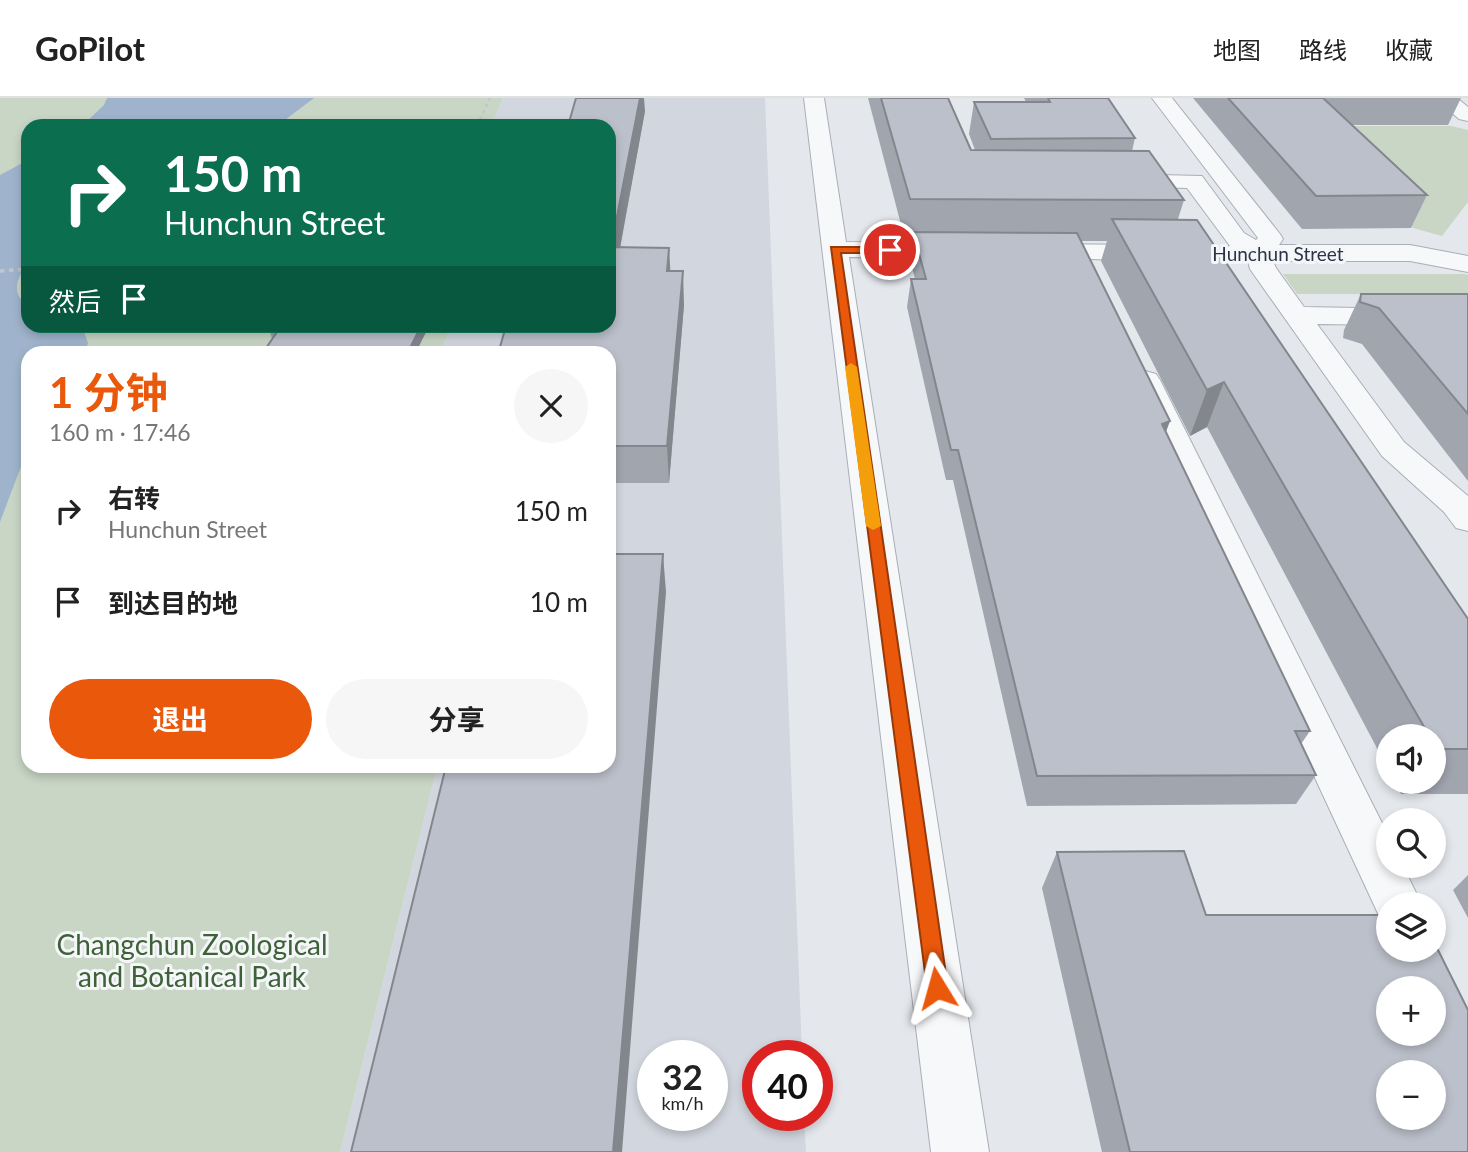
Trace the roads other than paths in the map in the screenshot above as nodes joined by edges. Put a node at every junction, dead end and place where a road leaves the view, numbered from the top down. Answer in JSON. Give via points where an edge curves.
{"nodes":[{"id":1,"x":814,"y":98,"type":"edge"},
{"id":2,"x":1162,"y":98,"type":"edge"},
{"id":3,"x":1445,"y":98,"type":"edge"},
{"id":4,"x":1466,"y":114,"type":"edge"},
{"id":5,"x":1097,"y":181,"type":"edge"},
{"id":6,"x":835,"y":249,"type":"junction"},
{"id":7,"x":986,"y":251,"type":"edge"},
{"id":8,"x":1014,"y":252,"type":"edge"},
{"id":9,"x":1083,"y":253,"type":"junction"},
{"id":10,"x":1177,"y":253,"type":"edge"},
{"id":11,"x":1204,"y":253,"type":"edge"},
{"id":12,"x":1258,"y":253,"type":"junction"},
{"id":13,"x":1468,"y":264,"type":"edge"},
{"id":14,"x":1101,"y":290,"type":"edge"},
{"id":15,"x":1296,"y":315,"type":"junction"},
{"id":16,"x":1468,"y":318,"type":"edge"},
{"id":17,"x":1130,"y":351,"type":"edge"},
{"id":18,"x":1468,"y":520,"type":"edge"},
{"id":19,"x":1392,"y":892,"type":"edge"},
{"id":20,"x":960,"y":1152,"type":"edge"}],
"edges":[{"from":1,"to":6,"type":"street"},
{"from":2,"to":12,"type":"street","via":[[1271,239]]},
{"from":3,"to":4,"type":"street"},
{"from":5,"to":12,"type":"street","via":[[1194,181],[1236,239]]},
{"from":6,"to":7,"type":"street"},
{"from":6,"to":20,"type":"street"},
{"from":8,"to":9,"type":"street"},
{"from":9,"to":10,"type":"street"},
{"from":9,"to":14,"type":"street"},
{"from":11,"to":12,"type":"street","name":"Hunchun Street"},
{"from":12,"to":13,"type":"street","name":"Hunchun Street","via":[[1410,253]]},
{"from":12,"to":15,"type":"street","via":[[1263,269]]},
{"from":15,"to":16,"type":"street"},
{"from":15,"to":18,"type":"street","via":[[1393,449]]},
{"from":17,"to":19,"type":"street"}]}
